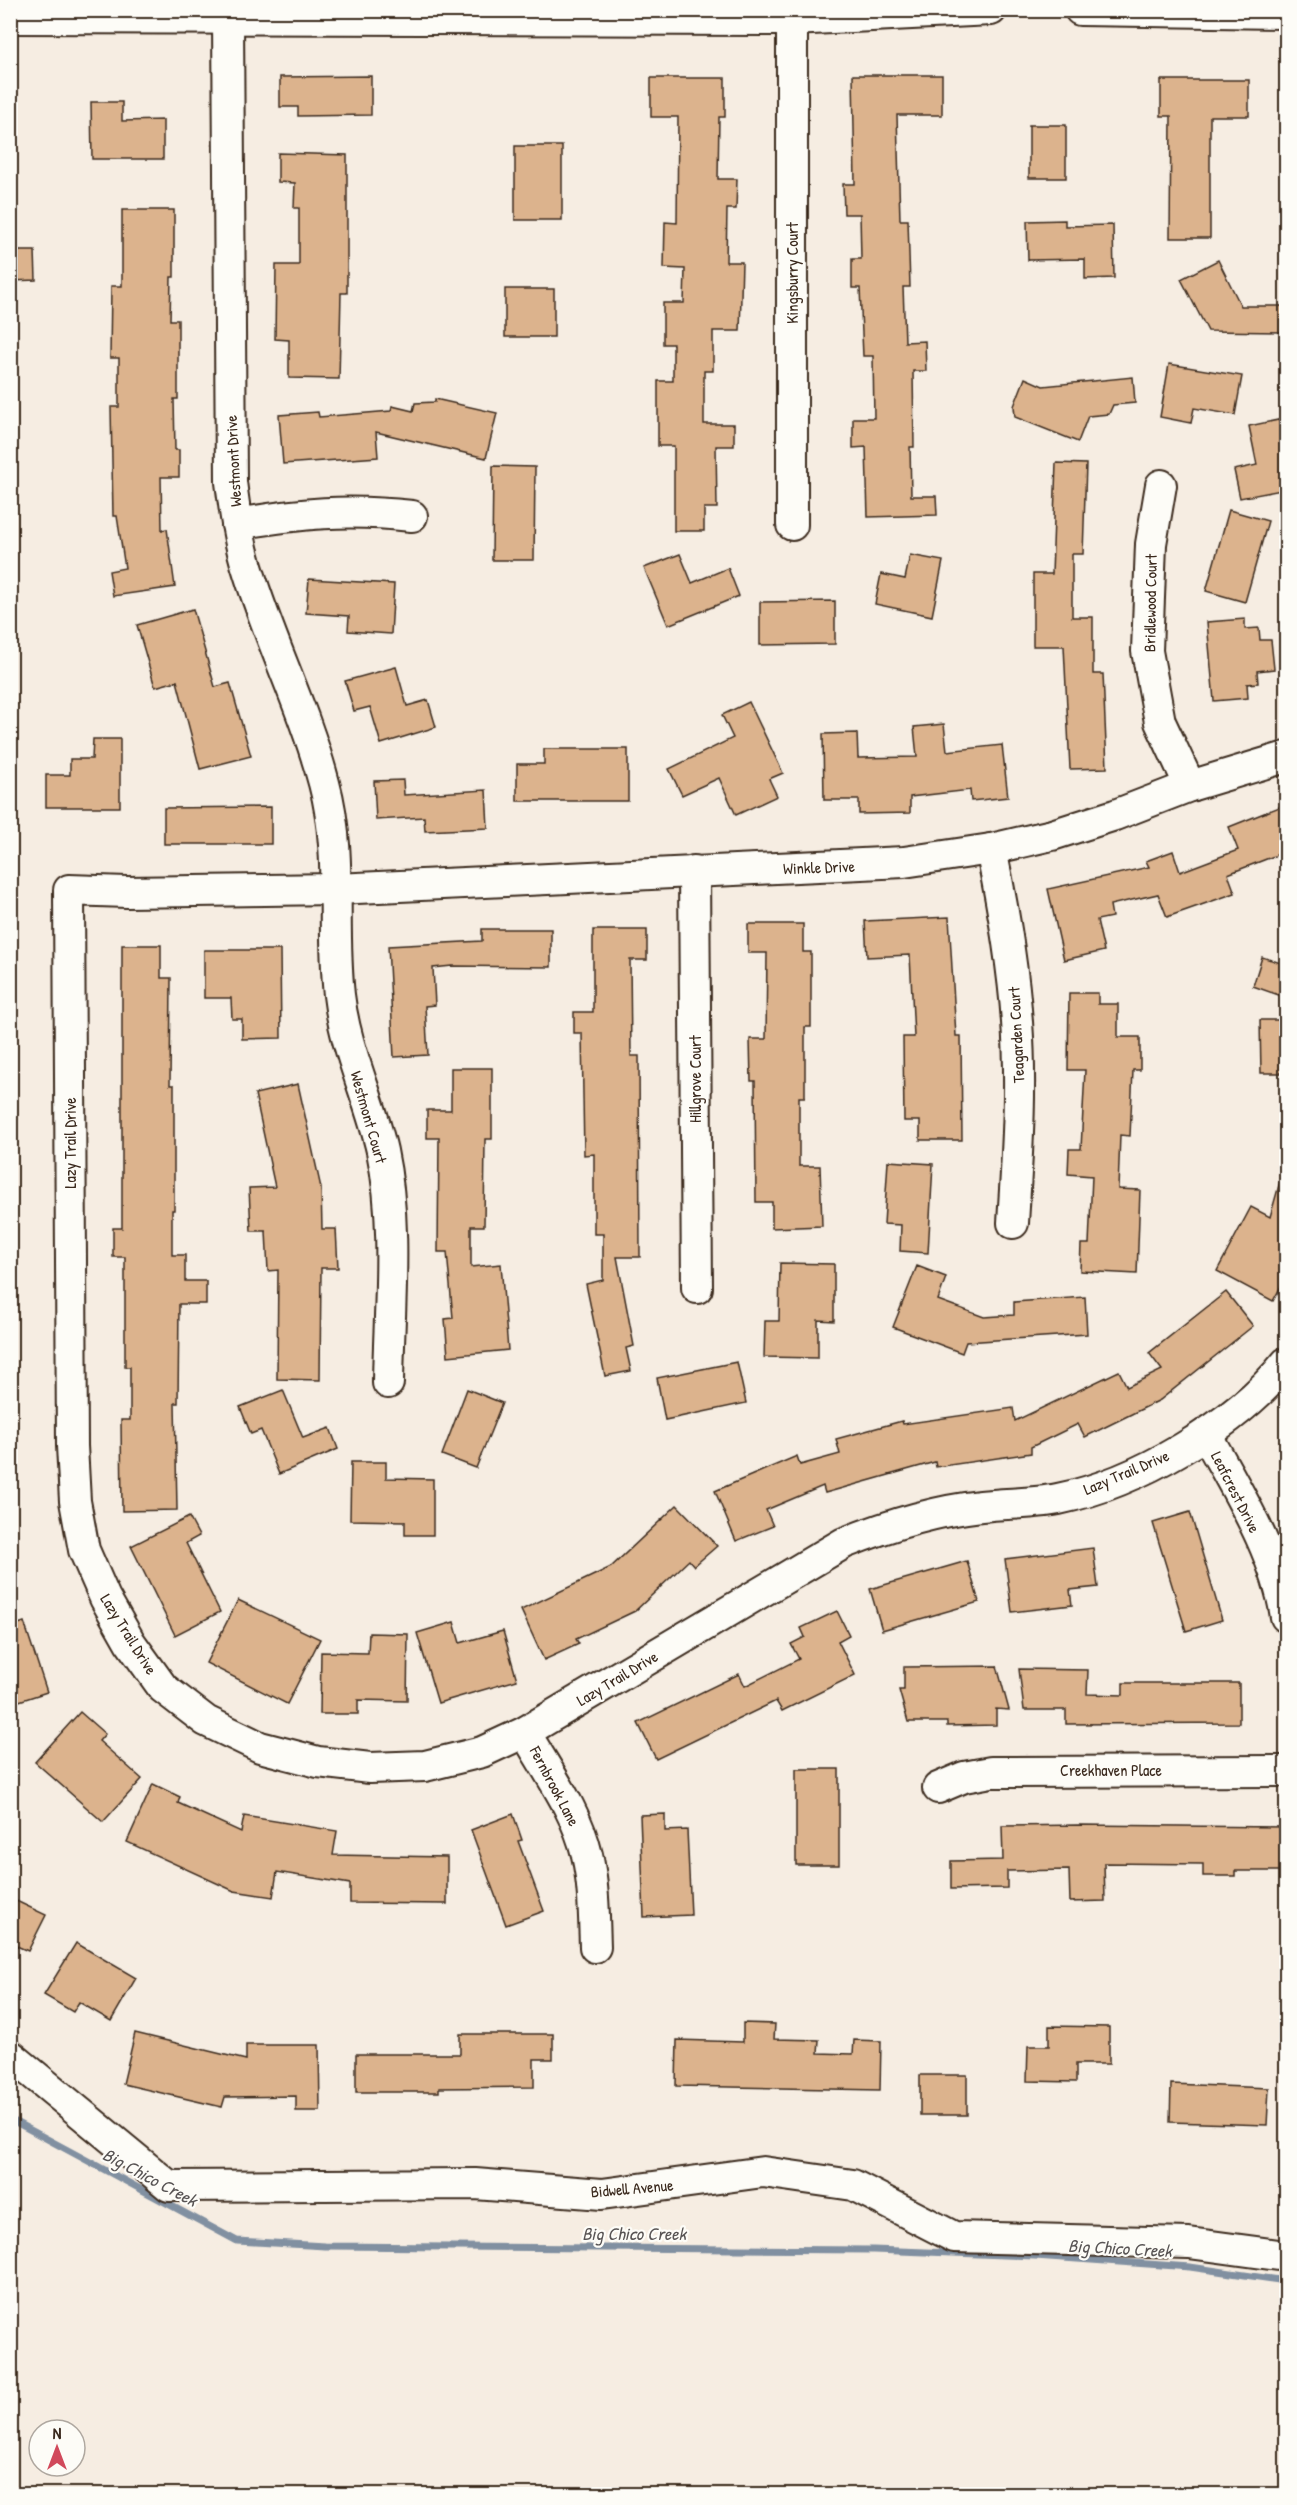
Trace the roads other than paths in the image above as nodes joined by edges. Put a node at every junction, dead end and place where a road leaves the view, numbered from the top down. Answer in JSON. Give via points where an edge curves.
{"nodes":[{"id":1,"x":991,"y":10,"type":"edge"},
{"id":2,"x":1080,"y":10,"type":"edge"},
{"id":3,"x":1287,"y":13,"type":"edge"},
{"id":4,"x":80,"y":15,"type":"edge"},
{"id":5,"x":10,"y":18,"type":"edge"},
{"id":6,"x":228,"y":18,"type":"junction"},
{"id":7,"x":792,"y":21,"type":"junction"},
{"id":8,"x":1161,"y":485,"type":"dead end"},
{"id":9,"x":412,"y":516,"type":"dead end"},
{"id":10,"x":237,"y":524,"type":"junction"},
{"id":11,"x":792,"y":525,"type":"dead end"},
{"id":12,"x":1287,"y":757,"type":"edge"},
{"id":13,"x":1190,"y":786,"type":"junction"},
{"id":14,"x":991,"y":849,"type":"junction"},
{"id":15,"x":694,"y":871,"type":"junction"},
{"id":16,"x":336,"y":889,"type":"junction"},
{"id":17,"x":1013,"y":1223,"type":"dead end"},
{"id":18,"x":697,"y":1288,"type":"dead end"},
{"id":19,"x":1287,"y":1363,"type":"edge"},
{"id":20,"x":388,"y":1383,"type":"dead end"},
{"id":21,"x":1206,"y":1434,"type":"junction"},
{"id":22,"x":1287,"y":1617,"type":"edge"},
{"id":23,"x":525,"y":1732,"type":"junction"},
{"id":24,"x":1287,"y":1771,"type":"edge"},
{"id":25,"x":938,"y":1788,"type":"dead end"},
{"id":26,"x":595,"y":1947,"type":"dead end"},
{"id":27,"x":10,"y":2055,"type":"edge"},
{"id":28,"x":1287,"y":2256,"type":"edge"}],
"edges":[{"from":1,"to":7,"type":"street"},
{"from":2,"to":3,"type":"street"},
{"from":4,"to":5,"type":"street"},
{"from":4,"to":6,"type":"street"},
{"from":6,"to":7,"type":"street"},
{"from":6,"to":10,"type":"street","name":"Westmont Drive","via":[[230,440]]},
{"from":7,"to":11,"type":"street","name":"Kingsburry Court"},
{"from":8,"to":13,"type":"street","name":"Bridlewood Court","via":[[1150,544],[1147,651],[1160,722]]},
{"from":9,"to":10,"type":"street","via":[[340,511],[292,514]]},
{"from":10,"to":16,"type":"street","name":"Westmont Drive","via":[[248,572],[324,782],[333,820]]},
{"from":12,"to":13,"type":"street","name":"Winkle Drive"},
{"from":13,"to":14,"type":"street","name":"Winkle Drive","via":[[1052,835]]},
{"from":14,"to":15,"type":"street","name":"Winkle Drive","via":[[892,863]]},
{"from":14,"to":17,"type":"street","name":"Teagarden Court","via":[[1011,959],[1017,1024],[1019,1095]]},
{"from":15,"to":16,"type":"street","name":"Winkle Drive"},
{"from":15,"to":18,"type":"street","name":"Hillgrove Court"},
{"from":16,"to":20,"type":"street","name":"Westmont Court","via":[[339,994],[345,1034],[382,1152],[388,1196]]},
{"from":16,"to":23,"type":"street","name":"Lazy Trail Drive","via":[[69,890],[72,1435],[75,1501],[84,1550],[125,1634],[163,1688],[206,1721],[260,1747],[318,1762],[370,1768],[424,1766],[482,1752]]},
{"from":19,"to":21,"type":"street","name":"Lazy Trail Drive","via":[[1243,1407]]},
{"from":21,"to":22,"type":"street","name":"Leafcrest Drive","via":[[1257,1531]]},
{"from":21,"to":23,"type":"street","name":"Lazy Trail Drive","via":[[1150,1465],[1058,1499],[942,1511],[889,1525],[844,1543]]},
{"from":23,"to":26,"type":"street","name":"Fernbrook Lane","via":[[575,1820],[587,1855]]},
{"from":24,"to":25,"type":"street","name":"Creekhaven Place","via":[[991,1772]]},
{"from":27,"to":28,"type":"street","name":"Bidwell Avenue","via":[[169,2186],[475,2184],[602,2194],[763,2172],[853,2185],[954,2237],[1189,2244]]}]}
